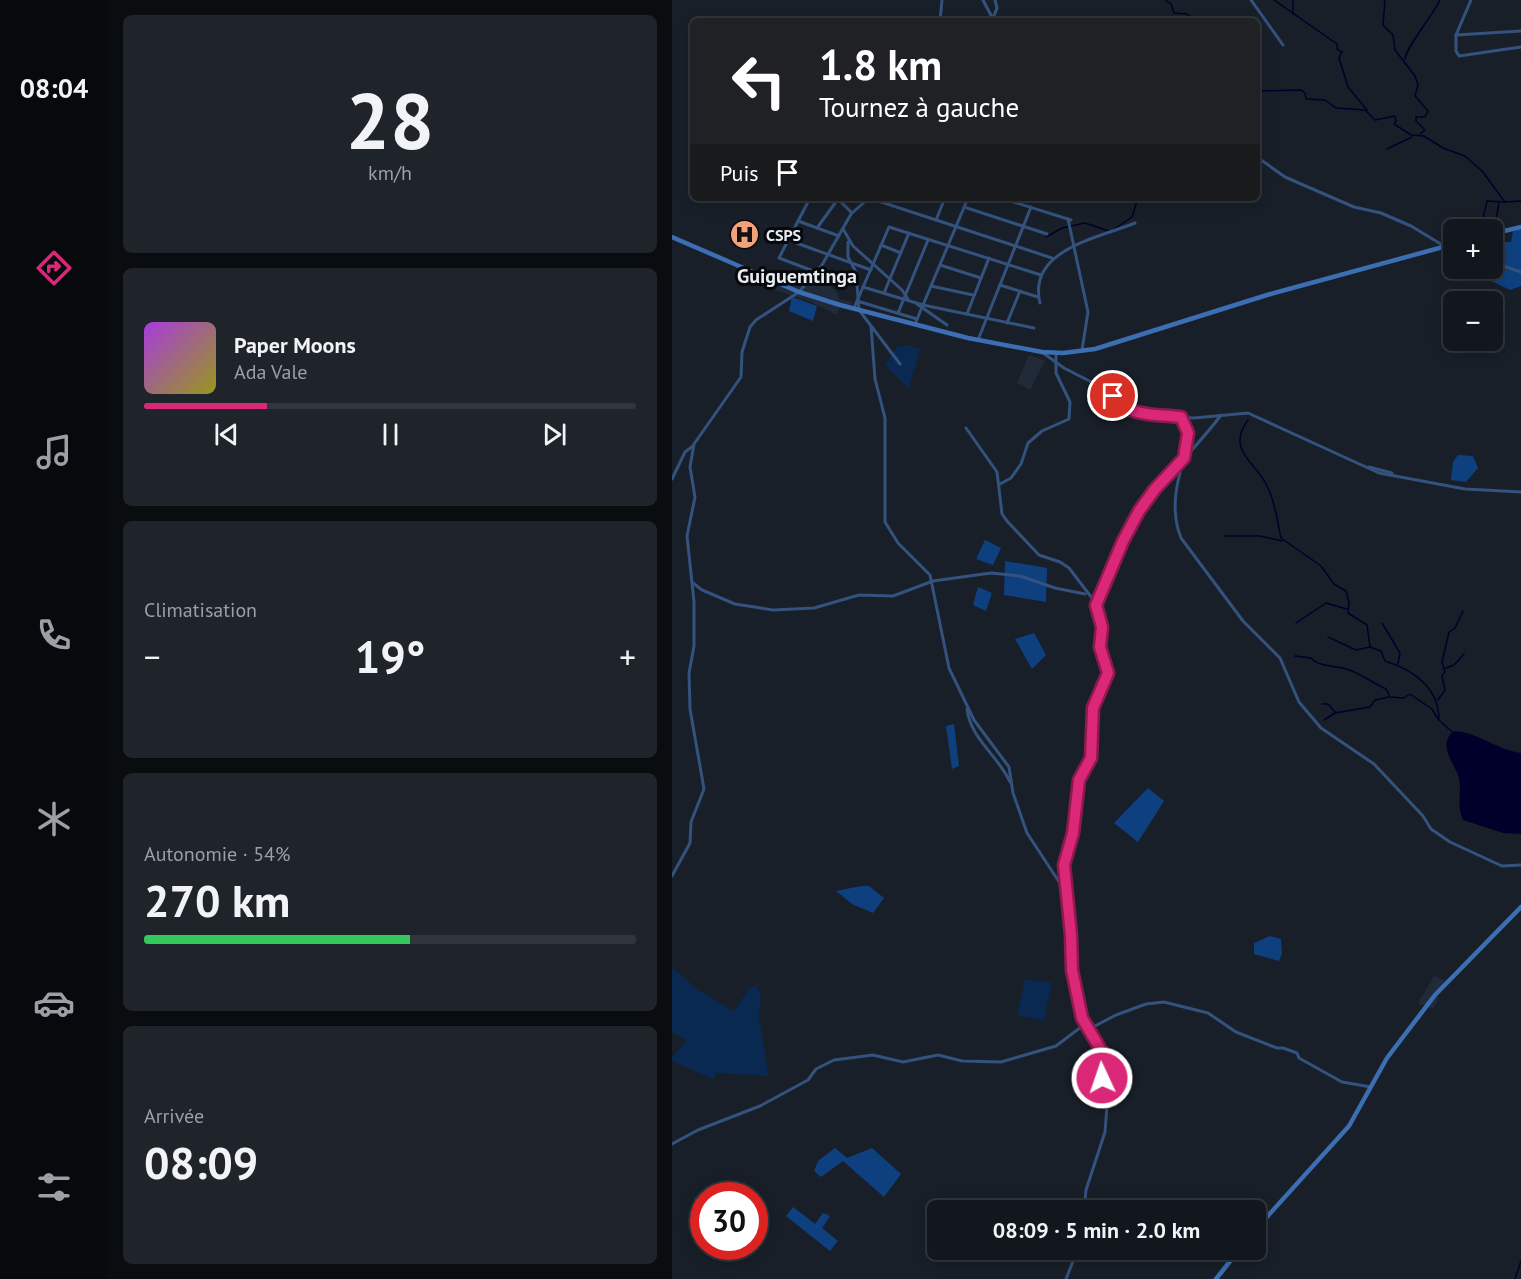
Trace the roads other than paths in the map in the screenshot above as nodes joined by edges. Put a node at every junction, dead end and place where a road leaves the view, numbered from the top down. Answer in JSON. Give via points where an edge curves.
{"nodes":[{"id":1,"x":942,"y":0,"type":"edge"},
{"id":2,"x":983,"y":0,"type":"edge"},
{"id":3,"x":995,"y":0,"type":"edge"},
{"id":4,"x":1251,"y":0,"type":"edge"},
{"id":5,"x":1471,"y":0,"type":"edge"},
{"id":6,"x":940,"y":18,"type":"edge"},
{"id":7,"x":992,"y":18,"type":"edge"},
{"id":8,"x":994,"y":18,"type":"edge"},
{"id":9,"x":1521,"y":31,"type":"edge"},
{"id":10,"x":1456,"y":34,"type":"junction"},
{"id":11,"x":1283,"y":45,"type":"dead end"},
{"id":12,"x":1521,"y":47,"type":"edge"},
{"id":13,"x":1260,"y":160,"type":"edge"},
{"id":14,"x":808,"y":201,"type":"edge"},
{"id":15,"x":835,"y":201,"type":"edge"},
{"id":16,"x":840,"y":201,"type":"edge"},
{"id":17,"x":865,"y":201,"type":"edge"},
{"id":18,"x":877,"y":201,"type":"edge"},
{"id":19,"x":944,"y":201,"type":"edge"},
{"id":20,"x":967,"y":201,"type":"edge"},
{"id":21,"x":1011,"y":201,"type":"edge"},
{"id":22,"x":964,"y":207,"type":"junction"},
{"id":23,"x":1031,"y":207,"type":"junction"},
{"id":24,"x":852,"y":213,"type":"junction"},
{"id":25,"x":936,"y":220,"type":"junction"},
{"id":26,"x":798,"y":221,"type":"junction"},
{"id":27,"x":1135,"y":223,"type":"dead end"},
{"id":28,"x":1024,"y":226,"type":"junction"},
{"id":29,"x":956,"y":227,"type":"junction"},
{"id":30,"x":1521,"y":227,"type":"edge"},
{"id":31,"x":817,"y":228,"type":"junction"},
{"id":32,"x":843,"y":230,"type":"junction"},
{"id":33,"x":1503,"y":231,"type":"edge"},
{"id":34,"x":909,"y":233,"type":"junction"},
{"id":35,"x":1047,"y":234,"type":"dead end"},
{"id":36,"x":839,"y":236,"type":"junction"},
{"id":37,"x":672,"y":237,"type":"edge"},
{"id":38,"x":847,"y":238,"type":"junction"},
{"id":39,"x":928,"y":239,"type":"junction"},
{"id":40,"x":788,"y":240,"type":"junction"},
{"id":41,"x":881,"y":245,"type":"junction"},
{"id":42,"x":948,"y":246,"type":"junction"},
{"id":43,"x":1016,"y":246,"type":"junction"},
{"id":44,"x":1443,"y":246,"type":"edge"},
{"id":45,"x":1074,"y":248,"type":"junction"},
{"id":46,"x":1443,"y":248,"type":"edge"},
{"id":47,"x":901,"y":253,"type":"junction"},
{"id":48,"x":829,"y":255,"type":"junction"},
{"id":49,"x":989,"y":258,"type":"junction"},
{"id":50,"x":1052,"y":258,"type":"junction"},
{"id":51,"x":851,"y":263,"type":"junction"},
{"id":52,"x":873,"y":263,"type":"junction"},
{"id":53,"x":1008,"y":264,"type":"junction"},
{"id":54,"x":940,"y":265,"type":"junction"},
{"id":55,"x":1503,"y":266,"type":"edge"},
{"id":56,"x":871,"y":270,"type":"junction"},
{"id":57,"x":816,"y":272,"type":"junction"},
{"id":58,"x":1521,"y":272,"type":"edge"},
{"id":59,"x":1041,"y":275,"type":"junction"},
{"id":60,"x":890,"y":278,"type":"junction"},
{"id":61,"x":981,"y":278,"type":"junction"},
{"id":62,"x":1000,"y":285,"type":"junction"},
{"id":63,"x":931,"y":286,"type":"junction"},
{"id":64,"x":863,"y":287,"type":"junction"},
{"id":65,"x":1020,"y":291,"type":"junction"},
{"id":66,"x":799,"y":292,"type":"junction"},
{"id":67,"x":884,"y":293,"type":"junction"},
{"id":68,"x":974,"y":295,"type":"junction"},
{"id":69,"x":1038,"y":297,"type":"junction"},
{"id":70,"x":904,"y":298,"type":"junction"},
{"id":71,"x":857,"y":301,"type":"junction"},
{"id":72,"x":1040,"y":303,"type":"dead end"},
{"id":73,"x":922,"y":307,"type":"junction"},
{"id":74,"x":856,"y":309,"type":"junction"},
{"id":75,"x":898,"y":313,"type":"junction"},
{"id":76,"x":967,"y":314,"type":"junction"},
{"id":77,"x":987,"y":318,"type":"junction"},
{"id":78,"x":917,"y":319,"type":"junction"},
{"id":79,"x":1007,"y":323,"type":"junction"},
{"id":80,"x":947,"y":325,"type":"dead end"},
{"id":81,"x":871,"y":326,"type":"junction"},
{"id":82,"x":915,"y":326,"type":"junction"},
{"id":83,"x":1035,"y":328,"type":"dead end"},
{"id":84,"x":978,"y":340,"type":"junction"},
{"id":85,"x":1082,"y":351,"type":"junction"},
{"id":86,"x":1042,"y":352,"type":"junction"},
{"id":87,"x":1056,"y":352,"type":"junction"},
{"id":88,"x":1057,"y":363,"type":"junction"},
{"id":89,"x":900,"y":364,"type":"dead end"},
{"id":90,"x":1221,"y":415,"type":"junction"},
{"id":91,"x":1181,"y":417,"type":"junction"},
{"id":92,"x":966,"y":428,"type":"dead end"},
{"id":93,"x":694,"y":444,"type":"junction"},
{"id":94,"x":1184,"y":458,"type":"junction"},
{"id":95,"x":672,"y":479,"type":"edge"},
{"id":96,"x":999,"y":486,"type":"junction"},
{"id":97,"x":1521,"y":492,"type":"edge"},
{"id":98,"x":933,"y":581,"type":"junction"},
{"id":99,"x":692,"y":582,"type":"junction"},
{"id":100,"x":1087,"y":594,"type":"junction"},
{"id":101,"x":1096,"y":605,"type":"junction"},
{"id":102,"x":966,"y":705,"type":"junction"},
{"id":103,"x":1011,"y":783,"type":"junction"},
{"id":104,"x":1521,"y":865,"type":"edge"},
{"id":105,"x":672,"y":876,"type":"edge"},
{"id":106,"x":1068,"y":895,"type":"junction"},
{"id":107,"x":1521,"y":907,"type":"edge"},
{"id":108,"x":1085,"y":1024,"type":"junction"},
{"id":109,"x":1371,"y":1087,"type":"junction"},
{"id":110,"x":672,"y":1144,"type":"edge"},
{"id":111,"x":1085,"y":1200,"type":"edge"},
{"id":112,"x":1266,"y":1218,"type":"edge"},
{"id":113,"x":1073,"y":1260,"type":"edge"},
{"id":114,"x":1231,"y":1260,"type":"edge"},
{"id":115,"x":1066,"y":1279,"type":"edge"},
{"id":116,"x":1216,"y":1279,"type":"edge"}],
"edges":[{"from":1,"to":6,"type":"street"},
{"from":2,"to":7,"type":"street"},
{"from":3,"to":8,"type":"street"},
{"from":4,"to":11,"type":"street"},
{"from":5,"to":10,"type":"street"},
{"from":9,"to":10,"type":"street"},
{"from":10,"to":12,"type":"street","via":[[1459,56]]},
{"from":13,"to":44,"type":"street","via":[[1285,177],[1411,226]]},
{"from":14,"to":26,"type":"street"},
{"from":15,"to":31,"type":"street"},
{"from":16,"to":24,"type":"street"},
{"from":17,"to":24,"type":"street"},
{"from":18,"to":25,"type":"street"},
{"from":19,"to":25,"type":"street"},
{"from":20,"to":22,"type":"street"},
{"from":21,"to":23,"type":"street"},
{"from":22,"to":28,"type":"street"},
{"from":22,"to":29,"type":"street"},
{"from":23,"to":28,"type":"street"},
{"from":23,"to":45,"type":"street","via":[[1069,220]]},
{"from":24,"to":32,"type":"street"},
{"from":25,"to":29,"type":"street"},
{"from":26,"to":31,"type":"street"},
{"from":26,"to":40,"type":"street"},
{"from":27,"to":45,"type":"street"},
{"from":28,"to":35,"type":"street"},
{"from":28,"to":43,"type":"street"},
{"from":29,"to":42,"type":"street"},
{"from":29,"to":43,"type":"street"},
{"from":30,"to":33,"type":"street"},
{"from":31,"to":36,"type":"street"},
{"from":32,"to":36,"type":"street"},
{"from":32,"to":38,"type":"street"},
{"from":34,"to":39,"type":"street"},
{"from":34,"to":41,"type":"street","via":[[889,227]]},
{"from":34,"to":47,"type":"street"},
{"from":36,"to":48,"type":"street"},
{"from":37,"to":66,"type":"street"},
{"from":38,"to":51,"type":"street"},
{"from":38,"to":52,"type":"street"},
{"from":39,"to":42,"type":"street"},
{"from":39,"to":70,"type":"street"},
{"from":40,"to":48,"type":"street"},
{"from":40,"to":57,"type":"street","via":[[779,258]]},
{"from":41,"to":47,"type":"street"},
{"from":41,"to":52,"type":"street"},
{"from":42,"to":49,"type":"street"},
{"from":42,"to":54,"type":"street"},
{"from":43,"to":50,"type":"street"},
{"from":43,"to":53,"type":"street"},
{"from":45,"to":50,"type":"street"},
{"from":45,"to":85,"type":"street","via":[[1088,312]]},
{"from":46,"to":85,"type":"street"},
{"from":47,"to":60,"type":"street"},
{"from":48,"to":51,"type":"street"},
{"from":48,"to":57,"type":"street"},
{"from":49,"to":53,"type":"street"},
{"from":49,"to":61,"type":"street"},
{"from":50,"to":59,"type":"street"},
{"from":51,"to":56,"type":"street"},
{"from":51,"to":71,"type":"street","via":[[856,272]]},
{"from":52,"to":56,"type":"street"},
{"from":52,"to":60,"type":"street"},
{"from":53,"to":59,"type":"street"},
{"from":53,"to":62,"type":"street"},
{"from":54,"to":61,"type":"street"},
{"from":54,"to":63,"type":"street"},
{"from":55,"to":58,"type":"street"},
{"from":56,"to":64,"type":"street"},
{"from":57,"to":66,"type":"street"},
{"from":59,"to":69,"type":"street"},
{"from":60,"to":67,"type":"street"},
{"from":60,"to":70,"type":"street","via":[[903,290]]},
{"from":61,"to":68,"type":"street"},
{"from":62,"to":65,"type":"street"},
{"from":62,"to":77,"type":"street"},
{"from":63,"to":68,"type":"street"},
{"from":63,"to":73,"type":"street"},
{"from":64,"to":67,"type":"street"},
{"from":64,"to":71,"type":"street"},
{"from":65,"to":69,"type":"street"},
{"from":65,"to":79,"type":"street"},
{"from":66,"to":74,"type":"street"},
{"from":66,"to":93,"type":"street","via":[[750,327],[742,352],[741,376]]},
{"from":67,"to":70,"type":"street"},
{"from":68,"to":76,"type":"street"},
{"from":69,"to":72,"type":"street"},
{"from":70,"to":73,"type":"street"},
{"from":70,"to":75,"type":"street"},
{"from":71,"to":74,"type":"street"},
{"from":71,"to":75,"type":"street"},
{"from":73,"to":76,"type":"street"},
{"from":73,"to":78,"type":"street"},
{"from":73,"to":80,"type":"street"},
{"from":74,"to":81,"type":"street"},
{"from":74,"to":82,"type":"street"},
{"from":75,"to":78,"type":"street"},
{"from":76,"to":77,"type":"street"},
{"from":77,"to":79,"type":"street"},
{"from":77,"to":84,"type":"street"},
{"from":78,"to":82,"type":"street"},
{"from":79,"to":83,"type":"street"},
{"from":81,"to":89,"type":"street"},
{"from":81,"to":98,"type":"street","via":[[875,379],[885,418],[885,522],[898,543],[923,565]]},
{"from":82,"to":84,"type":"street"},
{"from":84,"to":86,"type":"street"},
{"from":85,"to":87,"type":"street"},
{"from":86,"to":87,"type":"street"},
{"from":86,"to":88,"type":"street"},
{"from":87,"to":88,"type":"street"},
{"from":88,"to":91,"type":"street","via":[[1107,390],[1114,400],[1129,408],[1152,416]]},
{"from":88,"to":96,"type":"street","via":[[1060,383],[1070,402],[1069,419],[1042,431],[1028,443],[1021,464]]},
{"from":90,"to":91,"type":"street"},
{"from":90,"to":94,"type":"street"},
{"from":90,"to":97,"type":"street","via":[[1248,413],[1363,466],[1396,475],[1464,489]]},
{"from":91,"to":94,"type":"street","via":[[1188,433]]},
{"from":92,"to":96,"type":"street","via":[[997,472]]},
{"from":93,"to":95,"type":"street","via":[[685,452]]},
{"from":93,"to":99,"type":"street","via":[[690,467],[695,497],[687,537]]},
{"from":94,"to":101,"type":"street","via":[[1139,511]]},
{"from":94,"to":104,"type":"street","via":[[1174,510],[1181,537],[1243,621],[1280,658],[1294,694],[1312,719],[1374,764],[1431,829],[1502,866]]},
{"from":96,"to":100,"type":"street","via":[[1002,514],[1019,536],[1039,555],[1069,568]]},
{"from":98,"to":99,"type":"street","via":[[893,596],[859,595],[824,606],[783,610],[735,604]]},
{"from":98,"to":100,"type":"street","via":[[1001,573]]},
{"from":98,"to":102,"type":"street","via":[[945,655]]},
{"from":99,"to":105,"type":"street","via":[[694,646],[689,673],[690,709],[704,789],[691,822],[690,843]]},
{"from":100,"to":101,"type":"street"},
{"from":101,"to":106,"type":"street","via":[[1102,627],[1100,647],[1108,673],[1094,703],[1091,758],[1079,780],[1073,833],[1064,860]]},
{"from":102,"to":103,"type":"street","via":[[972,729]]},
{"from":102,"to":103,"type":"street","via":[[1009,767]]},
{"from":103,"to":106,"type":"street","via":[[1027,833]]},
{"from":106,"to":108,"type":"street","via":[[1071,964]]},
{"from":107,"to":109,"type":"street","via":[[1435,995],[1387,1058]]},
{"from":108,"to":109,"type":"street","via":[[1095,1026],[1146,1005],[1166,1002],[1208,1012],[1236,1032],[1297,1053],[1299,1058],[1342,1082]]},
{"from":108,"to":110,"type":"street","via":[[1056,1046],[1001,1062],[962,1061],[938,1055],[903,1062],[873,1055],[834,1060],[816,1069],[808,1080],[760,1106]]},
{"from":108,"to":111,"type":"street","via":[[1105,1057],[1102,1078],[1107,1106],[1105,1132]]},
{"from":109,"to":112,"type":"street","via":[[1345,1132]]},
{"from":113,"to":115,"type":"street"},
{"from":114,"to":116,"type":"street"}]}
